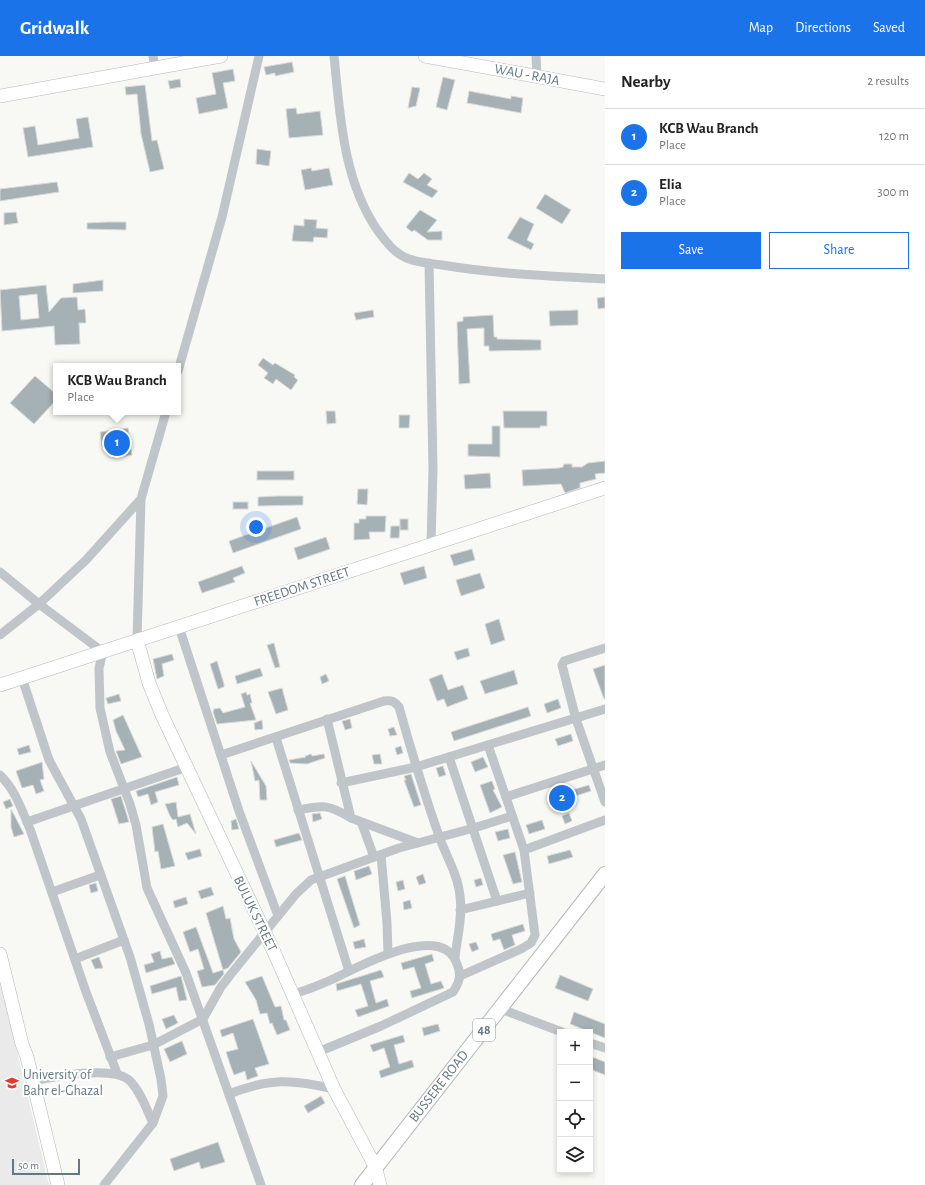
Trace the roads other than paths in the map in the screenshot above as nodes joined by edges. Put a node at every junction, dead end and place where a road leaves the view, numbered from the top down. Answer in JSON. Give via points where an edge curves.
{"nodes":[{"id":1,"x":221,"y":56,"type":"edge"},
{"id":2,"x":259,"y":56,"type":"edge"},
{"id":3,"x":334,"y":56,"type":"edge"},
{"id":4,"x":425,"y":56,"type":"edge"},
{"id":5,"x":536,"y":56,"type":"edge"},
{"id":6,"x":154,"y":62,"type":"edge"},
{"id":7,"x":537,"y":77,"type":"junction"},
{"id":8,"x":605,"y":90,"type":"edge"},
{"id":9,"x":0,"y":96,"type":"edge"},
{"id":10,"x":429,"y":263,"type":"junction"},
{"id":11,"x":605,"y":279,"type":"edge"},
{"id":12,"x":181,"y":363,"type":"edge"},
{"id":13,"x":165,"y":415,"type":"edge"},
{"id":14,"x":605,"y":488,"type":"edge"},
{"id":15,"x":141,"y":499,"type":"junction"},
{"id":16,"x":432,"y":544,"type":"junction"},
{"id":17,"x":0,"y":572,"type":"edge"},
{"id":18,"x":39,"y":604,"type":"junction"},
{"id":19,"x":179,"y":627,"type":"junction"},
{"id":20,"x":0,"y":635,"type":"edge"},
{"id":21,"x":137,"y":640,"type":"junction"},
{"id":22,"x":605,"y":648,"type":"edge"},
{"id":23,"x":103,"y":652,"type":"junction"},
{"id":24,"x":22,"y":678,"type":"junction"},
{"id":25,"x":0,"y":685,"type":"edge"},
{"id":26,"x":605,"y":709,"type":"edge"},
{"id":27,"x":327,"y":719,"type":"junction"},
{"id":28,"x":576,"y":719,"type":"junction"},
{"id":29,"x":276,"y":738,"type":"junction"},
{"id":30,"x":488,"y":746,"type":"junction"},
{"id":31,"x":221,"y":755,"type":"junction"},
{"id":32,"x":449,"y":757,"type":"junction"},
{"id":33,"x":605,"y":765,"type":"edge"},
{"id":34,"x":187,"y":767,"type":"junction"},
{"id":35,"x":416,"y":767,"type":"junction"},
{"id":36,"x":592,"y":769,"type":"junction"},
{"id":37,"x":0,"y":775,"type":"edge"},
{"id":38,"x":341,"y":783,"type":"junction"},
{"id":39,"x":123,"y":788,"type":"junction"},
{"id":40,"x":506,"y":797,"type":"junction"},
{"id":41,"x":605,"y":802,"type":"edge"},
{"id":42,"x":74,"y":805,"type":"junction"},
{"id":43,"x":298,"y":810,"type":"junction"},
{"id":44,"x":512,"y":816,"type":"junction"},
{"id":45,"x":351,"y":818,"type":"junction"},
{"id":46,"x":605,"y":820,"type":"edge"},
{"id":47,"x":27,"y":822,"type":"junction"},
{"id":48,"x":362,"y":824,"type":"junction"},
{"id":49,"x":474,"y":828,"type":"junction"},
{"id":50,"x":440,"y":838,"type":"junction"},
{"id":51,"x":418,"y":843,"type":"junction"},
{"id":52,"x":524,"y":850,"type":"junction"},
{"id":53,"x":377,"y":856,"type":"junction"},
{"id":54,"x":605,"y":874,"type":"edge"},
{"id":55,"x":100,"y":875,"type":"junction"},
{"id":56,"x":319,"y":876,"type":"junction"},
{"id":57,"x":52,"y":892,"type":"junction"},
{"id":58,"x":530,"y":893,"type":"junction"},
{"id":59,"x":498,"y":901,"type":"junction"},
{"id":60,"x":460,"y":910,"type":"junction"},
{"id":61,"x":278,"y":916,"type":"junction"},
{"id":62,"x":264,"y":933,"type":"junction"},
{"id":63,"x":124,"y":940,"type":"junction"},
{"id":64,"x":0,"y":954,"type":"edge"},
{"id":65,"x":388,"y":954,"type":"junction"},
{"id":66,"x":454,"y":957,"type":"junction"},
{"id":67,"x":75,"y":959,"type":"junction"},
{"id":68,"x":350,"y":971,"type":"junction"},
{"id":69,"x":460,"y":976,"type":"junction"},
{"id":70,"x":293,"y":994,"type":"junction"},
{"id":71,"x":501,"y":1009,"type":"junction"},
{"id":72,"x":203,"y":1019,"type":"junction"},
{"id":73,"x":557,"y":1030,"type":"edge"},
{"id":74,"x":593,"y":1044,"type":"edge"},
{"id":75,"x":153,"y":1045,"type":"junction"},
{"id":76,"x":605,"y":1048,"type":"edge"},
{"id":77,"x":318,"y":1052,"type":"junction"},
{"id":78,"x":110,"y":1057,"type":"junction"},
{"id":79,"x":117,"y":1073,"type":"junction"},
{"id":80,"x":32,"y":1081,"type":"junction"},
{"id":81,"x":334,"y":1089,"type":"junction"},
{"id":82,"x":229,"y":1094,"type":"junction"},
{"id":83,"x":154,"y":1123,"type":"junction"},
{"id":84,"x":375,"y":1166,"type":"junction"},
{"id":85,"x":58,"y":1185,"type":"edge"},
{"id":86,"x":104,"y":1185,"type":"edge"},
{"id":87,"x":261,"y":1185,"type":"edge"},
{"id":88,"x":362,"y":1185,"type":"edge"},
{"id":89,"x":380,"y":1185,"type":"edge"}],
"edges":[{"from":1,"to":6,"type":"street"},
{"from":2,"to":12,"type":"street","via":[[222,217]]},
{"from":3,"to":10,"type":"street","via":[[339,114],[358,194],[371,221],[398,254]]},
{"from":4,"to":7,"type":"street","name":"WAU - RAJA"},
{"from":5,"to":7,"type":"street"},
{"from":6,"to":9,"type":"street"},
{"from":7,"to":8,"type":"street","name":"WAU - RAJA"},
{"from":10,"to":11,"type":"street","via":[[470,269]]},
{"from":10,"to":16,"type":"street"},
{"from":13,"to":15,"type":"street"},
{"from":14,"to":16,"type":"street","name":"FREEDOM STREET"},
{"from":15,"to":18,"type":"street","via":[[86,560]]},
{"from":15,"to":21,"type":"street"},
{"from":16,"to":19,"type":"street","name":"FREEDOM STREET"},
{"from":17,"to":18,"type":"street"},
{"from":18,"to":20,"type":"street"},
{"from":18,"to":23,"type":"street"},
{"from":19,"to":21,"type":"street","name":"FREEDOM STREET"},
{"from":19,"to":31,"type":"street"},
{"from":21,"to":23,"type":"street","name":"FREEDOM STREET"},
{"from":21,"to":34,"type":"street","name":"BULUK STREET","via":[[149,683]]},
{"from":22,"to":28,"type":"street","via":[[562,663]]},
{"from":23,"to":24,"type":"street","name":"FREEDOM STREET"},
{"from":23,"to":39,"type":"street","via":[[99,668],[100,708],[110,752]]},
{"from":24,"to":25,"type":"street","name":"FREEDOM STREET"},
{"from":24,"to":42,"type":"street","via":[[49,760]]},
{"from":26,"to":28,"type":"street"},
{"from":27,"to":29,"type":"street"},
{"from":27,"to":35,"type":"street","via":[[384,701],[395,702],[399,707]]},
{"from":27,"to":38,"type":"street"},
{"from":28,"to":30,"type":"street"},
{"from":28,"to":36,"type":"street"},
{"from":29,"to":31,"type":"street"},
{"from":29,"to":43,"type":"street"},
{"from":30,"to":32,"type":"street"},
{"from":30,"to":40,"type":"street"},
{"from":31,"to":61,"type":"street"},
{"from":32,"to":35,"type":"street"},
{"from":32,"to":49,"type":"street"},
{"from":33,"to":36,"type":"street"},
{"from":34,"to":39,"type":"street"},
{"from":34,"to":62,"type":"street","name":"BULUK STREET"},
{"from":35,"to":38,"type":"street"},
{"from":35,"to":50,"type":"street"},
{"from":36,"to":40,"type":"street"},
{"from":36,"to":41,"type":"street"},
{"from":37,"to":47,"type":"street","via":[[9,786]]},
{"from":38,"to":45,"type":"street"},
{"from":39,"to":42,"type":"street"},
{"from":39,"to":72,"type":"street","via":[[136,825],[147,888],[186,973]]},
{"from":40,"to":44,"type":"street"},
{"from":42,"to":47,"type":"street"},
{"from":42,"to":55,"type":"street","via":[[91,845]]},
{"from":43,"to":45,"type":"street","via":[[328,807]]},
{"from":43,"to":56,"type":"street"},
{"from":44,"to":49,"type":"street"},
{"from":44,"to":52,"type":"street"},
{"from":45,"to":48,"type":"street"},
{"from":46,"to":52,"type":"street"},
{"from":47,"to":57,"type":"street"},
{"from":48,"to":51,"type":"street"},
{"from":48,"to":53,"type":"street"},
{"from":49,"to":50,"type":"street"},
{"from":49,"to":59,"type":"street"},
{"from":50,"to":51,"type":"street"},
{"from":50,"to":60,"type":"street","via":[[457,883]]},
{"from":51,"to":53,"type":"street"},
{"from":52,"to":58,"type":"street"},
{"from":53,"to":56,"type":"street"},
{"from":53,"to":65,"type":"street","via":[[387,923]]},
{"from":54,"to":71,"type":"main road","name":"BUSSERE ROAD","number":"48"},
{"from":55,"to":57,"type":"street"},
{"from":55,"to":63,"type":"street"},
{"from":56,"to":61,"type":"street","via":[[304,885]]},
{"from":56,"to":68,"type":"street"},
{"from":57,"to":67,"type":"street"},
{"from":58,"to":59,"type":"street"},
{"from":58,"to":69,"type":"street","via":[[535,936],[530,943]]},
{"from":59,"to":60,"type":"street"},
{"from":60,"to":66,"type":"street"},
{"from":61,"to":62,"type":"street"},
{"from":62,"to":70,"type":"street","name":"BULUK STREET"},
{"from":62,"to":72,"type":"street","via":[[221,987]]},
{"from":63,"to":67,"type":"street"},
{"from":63,"to":75,"type":"street"},
{"from":64,"to":80,"type":"street"},
{"from":65,"to":66,"type":"street","via":[[417,946],[427,946],[448,951]]},
{"from":65,"to":68,"type":"street"},
{"from":66,"to":69,"type":"street"},
{"from":67,"to":78,"type":"street"},
{"from":68,"to":70,"type":"street"},
{"from":69,"to":77,"type":"street","via":[[453,992]]},
{"from":70,"to":77,"type":"street","name":"BULUK STREET"},
{"from":71,"to":73,"type":"street"},
{"from":71,"to":84,"type":"main road","name":"BUSSERE ROAD","number":"48"},
{"from":72,"to":75,"type":"street"},
{"from":72,"to":82,"type":"street"},
{"from":74,"to":76,"type":"street"},
{"from":75,"to":78,"type":"street"},
{"from":75,"to":83,"type":"street","via":[[163,1096]]},
{"from":77,"to":81,"type":"street","name":"BULUK STREET"},
{"from":78,"to":79,"type":"street"},
{"from":79,"to":80,"type":"street","via":[[76,1074]]},
{"from":79,"to":83,"type":"street","via":[[130,1081]]},
{"from":80,"to":85,"type":"street"},
{"from":81,"to":82,"type":"street","via":[[307,1082],[278,1081],[252,1085]]},
{"from":81,"to":84,"type":"street","name":"BULUK STREET"},
{"from":82,"to":87,"type":"street"},
{"from":83,"to":86,"type":"street"},
{"from":84,"to":88,"type":"main road","name":"BUSSERE ROAD","number":"48"},
{"from":84,"to":89,"type":"street","name":"BULUK STREET"}]}
